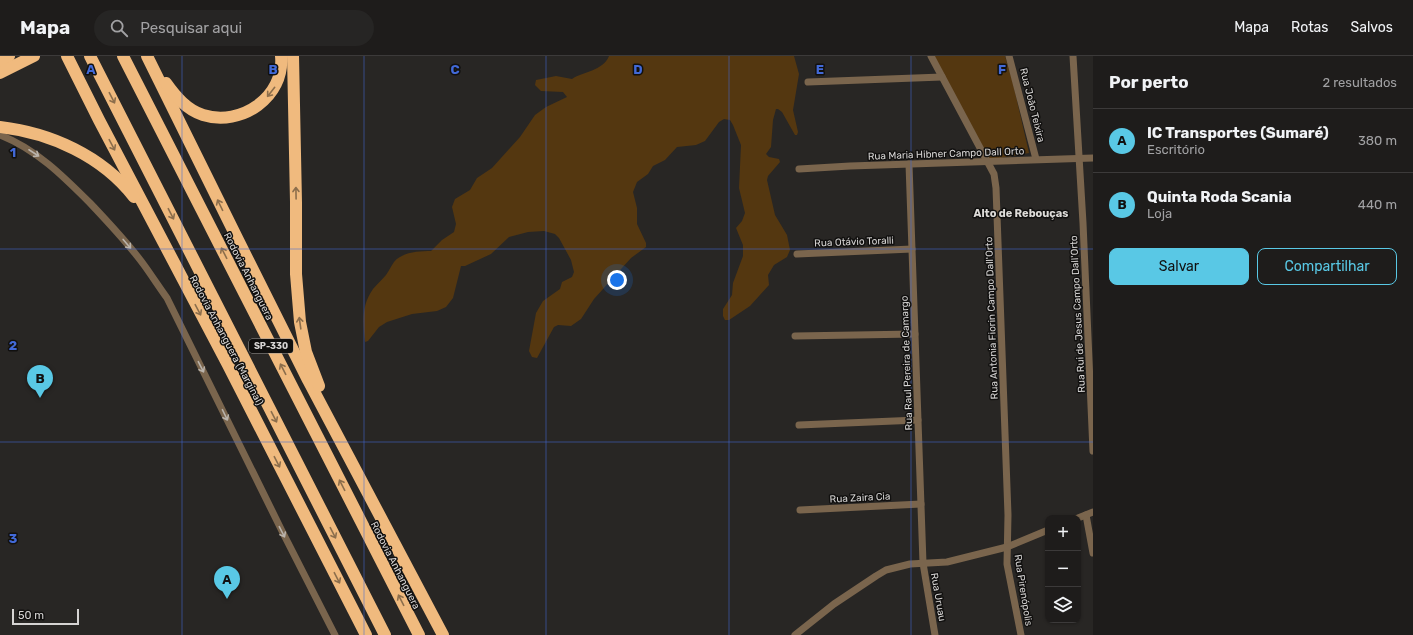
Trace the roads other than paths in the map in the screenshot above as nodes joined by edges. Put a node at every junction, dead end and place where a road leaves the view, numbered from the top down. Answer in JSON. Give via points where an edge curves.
{"nodes":[{"id":1,"x":9,"y":56,"type":"edge"},
{"id":2,"x":34,"y":56,"type":"edge"},
{"id":3,"x":67,"y":56,"type":"edge"},
{"id":4,"x":124,"y":56,"type":"edge"},
{"id":5,"x":281,"y":56,"type":"edge"},
{"id":6,"x":293,"y":56,"type":"edge"},
{"id":7,"x":931,"y":56,"type":"edge"},
{"id":8,"x":1009,"y":56,"type":"edge"},
{"id":9,"x":1073,"y":56,"type":"edge"},
{"id":10,"x":149,"y":59,"type":"edge"},
{"id":11,"x":0,"y":60,"type":"edge"},
{"id":12,"x":92,"y":60,"type":"edge"},
{"id":13,"x":0,"y":73,"type":"edge"},
{"id":14,"x":942,"y":77,"type":"junction"},
{"id":15,"x":808,"y":82,"type":"dead end"},
{"id":16,"x":0,"y":127,"type":"edge"},
{"id":17,"x":0,"y":135,"type":"edge"},
{"id":18,"x":1080,"y":158,"type":"junction"},
{"id":19,"x":1093,"y":158,"type":"edge"},
{"id":20,"x":1036,"y":159,"type":"junction"},
{"id":21,"x":988,"y":161,"type":"junction"},
{"id":22,"x":909,"y":164,"type":"junction"},
{"id":23,"x":799,"y":169,"type":"dead end"},
{"id":24,"x":912,"y":249,"type":"junction"},
{"id":25,"x":796,"y":254,"type":"dead end"},
{"id":26,"x":184,"y":284,"type":"junction"},
{"id":27,"x":915,"y":334,"type":"junction"},
{"id":28,"x":795,"y":336,"type":"dead end"},
{"id":29,"x":918,"y":420,"type":"junction"},
{"id":30,"x":799,"y":425,"type":"dead end"},
{"id":31,"x":1093,"y":451,"type":"edge"},
{"id":32,"x":360,"y":476,"type":"junction"},
{"id":33,"x":921,"y":504,"type":"junction"},
{"id":34,"x":800,"y":510,"type":"dead end"},
{"id":35,"x":1090,"y":514,"type":"edge"},
{"id":36,"x":1045,"y":531,"type":"edge"},
{"id":37,"x":1007,"y":548,"type":"junction"},
{"id":38,"x":1093,"y":553,"type":"edge"},
{"id":39,"x":923,"y":562,"type":"junction"},
{"id":40,"x":335,"y":635,"type":"edge"},
{"id":41,"x":366,"y":635,"type":"edge"},
{"id":42,"x":385,"y":635,"type":"edge"},
{"id":43,"x":419,"y":635,"type":"edge"},
{"id":44,"x":443,"y":635,"type":"edge"},
{"id":45,"x":795,"y":635,"type":"edge"},
{"id":46,"x":935,"y":635,"type":"edge"},
{"id":47,"x":1020,"y":635,"type":"edge"}],
"edges":[{"from":1,"to":11,"type":"highway"},
{"from":2,"to":13,"type":"highway"},
{"from":3,"to":26,"type":"highway","name":"Rodovia Anhanguera (Marginal)","one_way":true},
{"from":43,"to":4,"type":"highway","name":"Rodovia Anhanguera","number":"SP-330","one_way":true},
{"from":5,"to":10,"type":"highway","one_way":true,"via":[[278,80],[269,96],[250,111],[223,118],[204,115],[184,104]]},
{"from":32,"to":6,"type":"highway","one_way":true,"via":[[321,391],[306,352],[300,322],[296,274]]},
{"from":7,"to":14,"type":"street","name":"Rua Antonia Fiorin Campo Dall'Orto"},
{"from":8,"to":20,"type":"street","name":"Rua João Teixira"},
{"from":9,"to":18,"type":"street","name":"Rua Rui de Jesus Campo Dall'Orto"},
{"from":32,"to":10,"type":"highway","one_way":true,"via":[[308,380]]},
{"from":12,"to":42,"type":"highway","number":"SP-330","one_way":true},
{"from":14,"to":15,"type":"street"},
{"from":14,"to":21,"type":"street","name":"Rua Antonia Fiorin Campo Dall'Orto"},
{"from":16,"to":26,"type":"highway","via":[[38,135],[65,145],[91,158],[111,173],[137,201]]},
{"from":17,"to":40,"type":"street","one_way":true,"via":[[16,141],[40,157],[76,189],[115,229],[163,293]]},
{"from":18,"to":19,"type":"street","name":"Rua Maria Hibner Campo Dall Orto"},
{"from":18,"to":20,"type":"street","name":"Rua Maria Hibner Campo Dall Orto"},
{"from":18,"to":31,"type":"street","name":"Rua Rui de Jesus Campo Dall'Orto"},
{"from":20,"to":21,"type":"street","name":"Rua Maria Hibner Campo Dall Orto"},
{"from":21,"to":22,"type":"street","name":"Rua Maria Hibner Campo Dall Orto"},
{"from":21,"to":37,"type":"street","name":"Rua Antonia Fiorin Campo Dall'Orto","via":[[994,174],[996,188],[1008,515]]},
{"from":22,"to":23,"type":"street","name":"Rua Maria Hibner Campo Dall Orto"},
{"from":22,"to":24,"type":"street","name":"Rua Raul Pereira de Camargo"},
{"from":24,"to":25,"type":"street","name":"Rua Otávio Toralli"},
{"from":24,"to":27,"type":"street","name":"Rua Raul Pereira de Camargo"},
{"from":26,"to":41,"type":"highway","name":"Rodovia Anhanguera (Marginal)","one_way":true},
{"from":27,"to":28,"type":"street"},
{"from":27,"to":29,"type":"street","name":"Rua Raul Pereira de Camargo"},
{"from":29,"to":30,"type":"street"},
{"from":29,"to":33,"type":"street","name":"Rua Raul Pereira de Camargo"},
{"from":32,"to":44,"type":"highway"},
{"from":33,"to":34,"type":"street","name":"Rua Zaira Cia"},
{"from":33,"to":39,"type":"street","name":"Rua Raul Pereira de Camargo"},
{"from":35,"to":38,"type":"street"},
{"from":36,"to":37,"type":"street"},
{"from":37,"to":39,"type":"street","via":[[947,562]]},
{"from":37,"to":47,"type":"street","name":"Rua Pirenópolis","via":[[1007,564]]},
{"from":39,"to":45,"type":"street","via":[[897,567],[876,576],[834,604]]},
{"from":39,"to":46,"type":"street","name":"Rua Uruau"}]}
